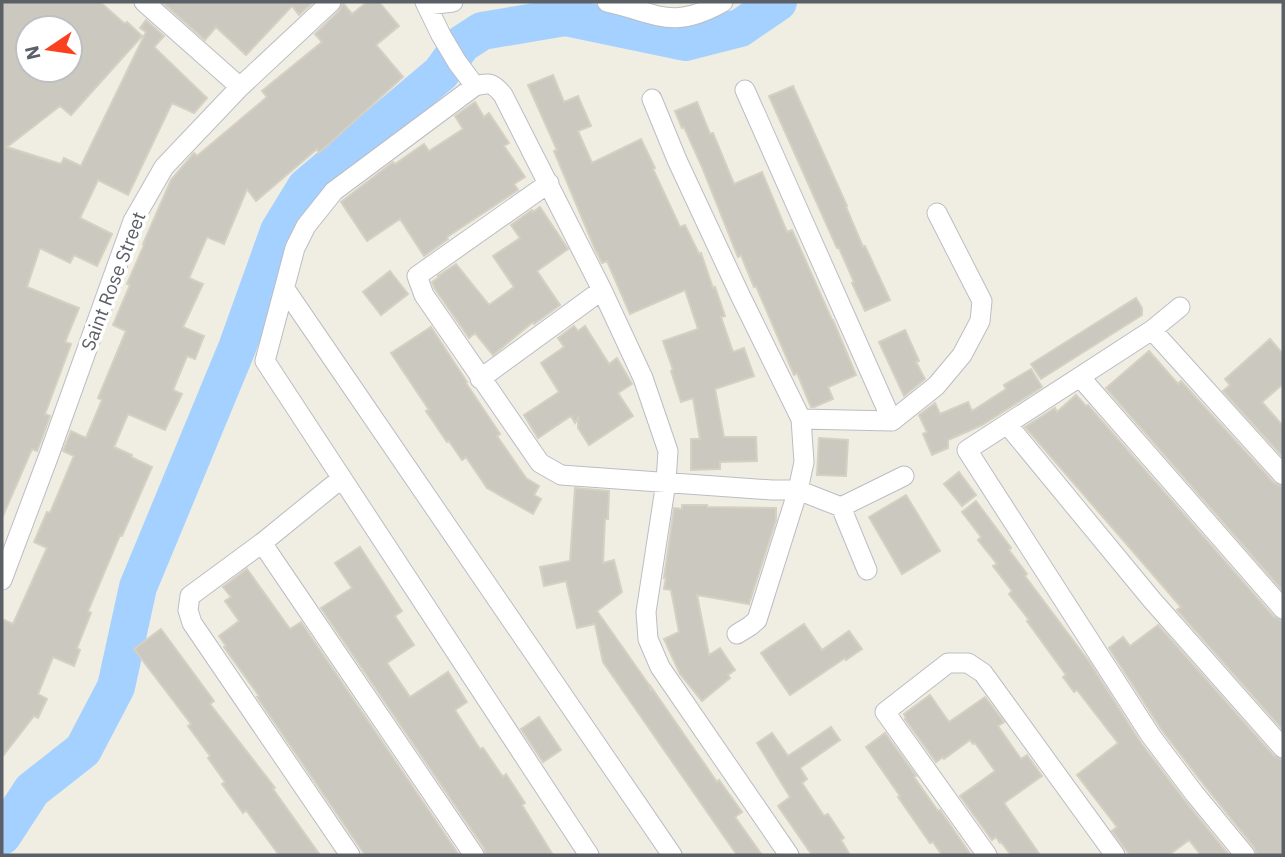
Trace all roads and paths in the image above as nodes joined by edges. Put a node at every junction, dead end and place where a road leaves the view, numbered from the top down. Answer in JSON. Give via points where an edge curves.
{"nodes":[{"id":1,"x":144,"y":2,"type":"edge"},
{"id":2,"x":331,"y":2,"type":"edge"},
{"id":3,"x":453,"y":2,"type":"edge"},
{"id":4,"x":607,"y":2,"type":"edge"},
{"id":5,"x":723,"y":2,"type":"edge"},
{"id":6,"x":426,"y":3,"type":"edge"},
{"id":7,"x":475,"y":86,"type":"junction"},
{"id":8,"x":240,"y":87,"type":"junction"},
{"id":9,"x":745,"y":90,"type":"dead end"},
{"id":10,"x":652,"y":99,"type":"dead end"},
{"id":11,"x":549,"y":183,"type":"junction"},
{"id":12,"x":937,"y":213,"type":"dead end"},
{"id":13,"x":285,"y":289,"type":"junction"},
{"id":14,"x":602,"y":290,"type":"junction"},
{"id":15,"x":1180,"y":307,"type":"dead end"},
{"id":16,"x":1152,"y":330,"type":"junction"},
{"id":17,"x":1080,"y":377,"type":"junction"},
{"id":18,"x":480,"y":379,"type":"junction"},
{"id":19,"x":801,"y":419,"type":"junction"},
{"id":20,"x":892,"y":421,"type":"junction"},
{"id":21,"x":1007,"y":424,"type":"junction"},
{"id":22,"x":1283,"y":475,"type":"edge"},
{"id":23,"x":904,"y":476,"type":"dead end"},
{"id":24,"x":342,"y":478,"type":"junction"},
{"id":25,"x":666,"y":482,"type":"junction"},
{"id":26,"x":798,"y":490,"type":"junction"},
{"id":27,"x":841,"y":507,"type":"junction"},
{"id":28,"x":262,"y":543,"type":"junction"},
{"id":29,"x":867,"y":570,"type":"dead end"},
{"id":30,"x":2,"y":580,"type":"edge"},
{"id":31,"x":1283,"y":609,"type":"edge"},
{"id":32,"x":737,"y":634,"type":"dead end"},
{"id":33,"x":1283,"y":748,"type":"edge"},
{"id":34,"x":350,"y":855,"type":"edge"},
{"id":35,"x":474,"y":855,"type":"edge"},
{"id":36,"x":589,"y":855,"type":"edge"},
{"id":37,"x":672,"y":855,"type":"edge"},
{"id":38,"x":789,"y":855,"type":"edge"},
{"id":39,"x":987,"y":855,"type":"edge"},
{"id":40,"x":1115,"y":855,"type":"edge"},
{"id":41,"x":1245,"y":855,"type":"edge"}],
"edges":[{"from":1,"to":8,"type":"street"},
{"from":2,"to":8,"type":"street","name":"Saint Rose Street"},
{"from":3,"to":6,"type":"street"},
{"from":4,"to":5,"type":"street","via":[[664,18],[690,17]]},
{"from":6,"to":7,"type":"street"},
{"from":7,"to":11,"type":"street","via":[[494,85],[503,95]]},
{"from":7,"to":13,"type":"street","via":[[334,191],[295,248]]},
{"from":8,"to":30,"type":"street","name":"Saint Rose Street","via":[[164,167],[134,221]]},
{"from":9,"to":20,"type":"street"},
{"from":10,"to":19,"type":"street"},
{"from":11,"to":14,"type":"street"},
{"from":11,"to":18,"type":"street","via":[[417,276],[424,295]]},
{"from":12,"to":20,"type":"street","via":[[982,302],[980,321],[962,355],[936,386]]},
{"from":13,"to":24,"type":"street","via":[[265,361]]},
{"from":13,"to":37,"type":"street"},
{"from":14,"to":18,"type":"street"},
{"from":14,"to":25,"type":"street","via":[[643,378],[664,439]]},
{"from":15,"to":16,"type":"street"},
{"from":16,"to":17,"type":"street"},
{"from":16,"to":22,"type":"street"},
{"from":17,"to":21,"type":"street"},
{"from":17,"to":31,"type":"street"},
{"from":18,"to":25,"type":"street","via":[[540,463],[561,475]]},
{"from":19,"to":20,"type":"street"},
{"from":19,"to":26,"type":"street","via":[[804,462]]},
{"from":21,"to":33,"type":"street","via":[[1152,600]]},
{"from":21,"to":41,"type":"street","via":[[967,450],[1151,736]]},
{"from":23,"to":27,"type":"street"},
{"from":24,"to":28,"type":"street"},
{"from":24,"to":36,"type":"street"},
{"from":25,"to":26,"type":"street"},
{"from":25,"to":38,"type":"street","via":[[646,612],[648,639],[660,667]]},
{"from":26,"to":27,"type":"street"},
{"from":26,"to":32,"type":"street","via":[[757,620]]},
{"from":27,"to":29,"type":"street"},
{"from":28,"to":34,"type":"street","via":[[190,596],[188,610],[192,623]]},
{"from":28,"to":35,"type":"street"},
{"from":39,"to":40,"type":"street","via":[[885,712],[948,663],[968,663],[983,673]]}]}
